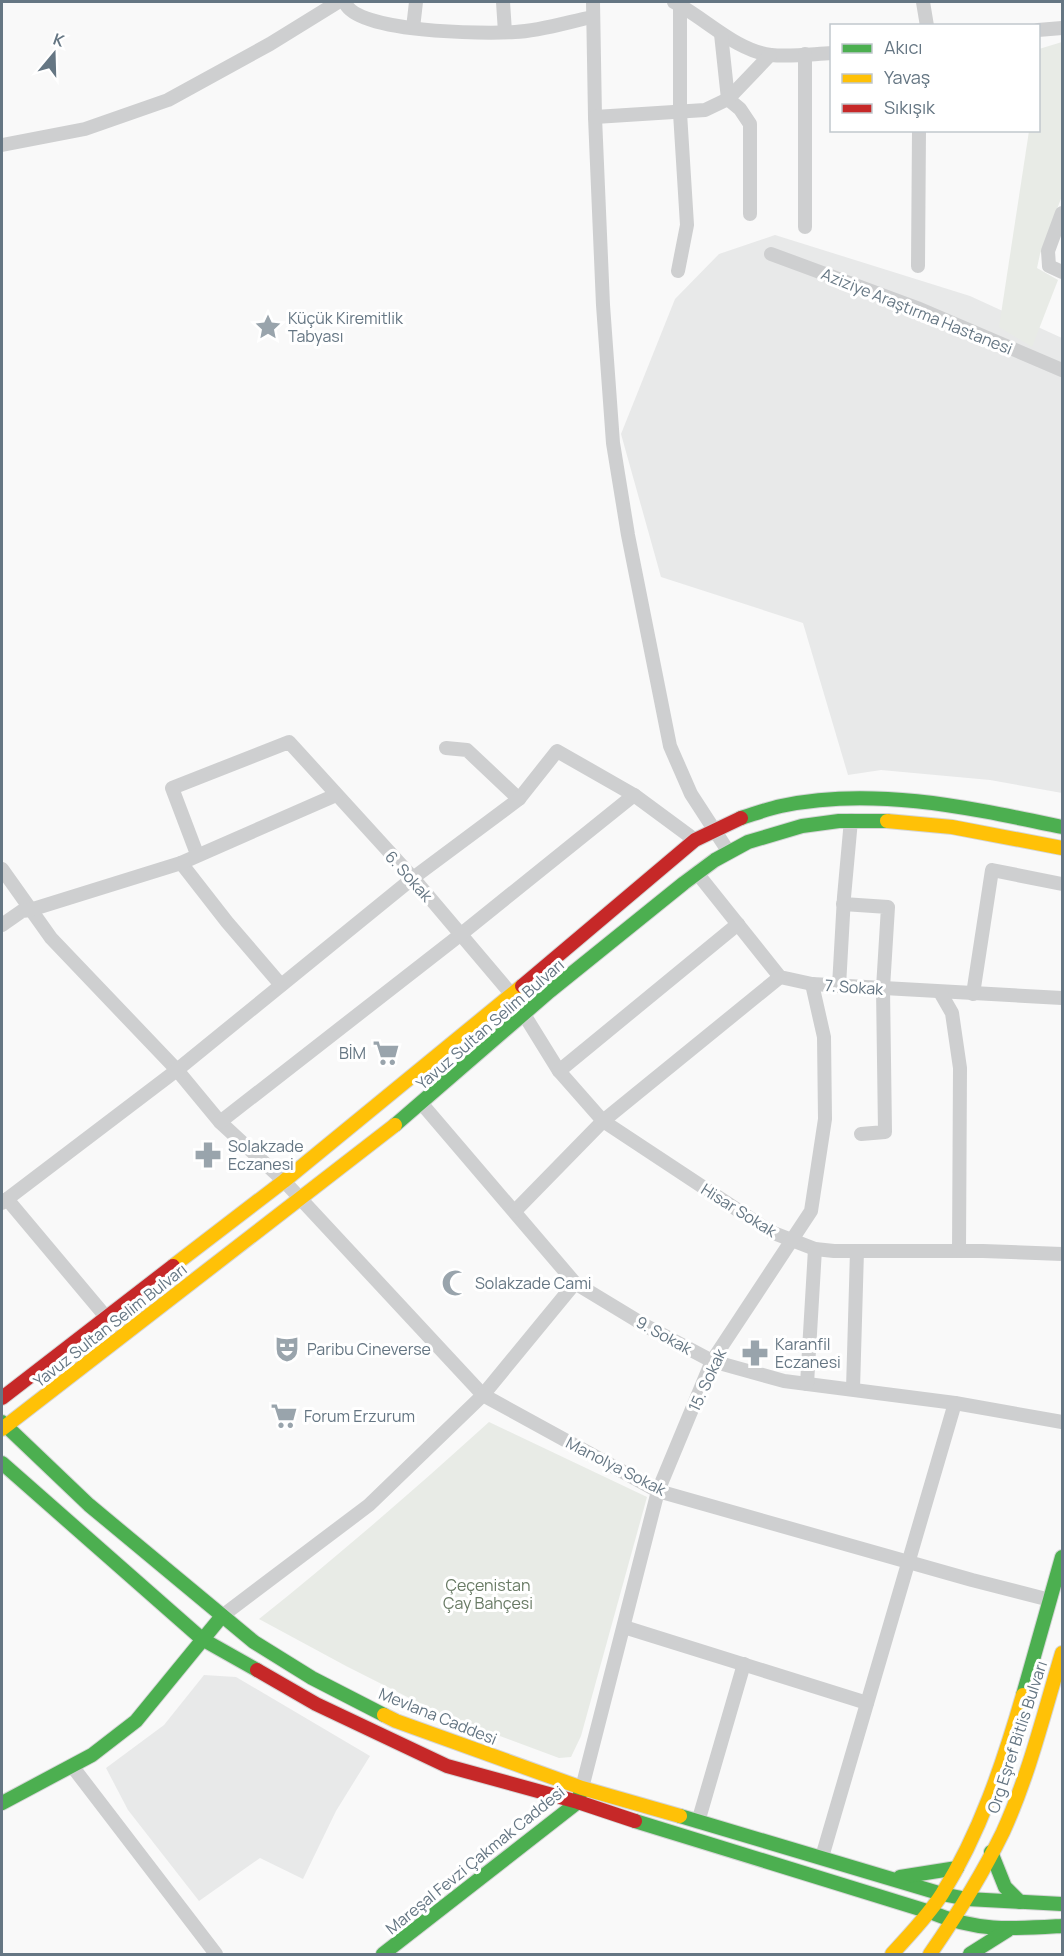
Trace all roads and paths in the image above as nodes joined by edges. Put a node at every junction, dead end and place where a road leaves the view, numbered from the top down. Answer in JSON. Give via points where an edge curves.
{"nodes":[{"id":1,"x":338,"y":2,"type":"edge"},
{"id":2,"x":345,"y":2,"type":"edge"},
{"id":3,"x":416,"y":2,"type":"edge"},
{"id":4,"x":503,"y":2,"type":"edge"},
{"id":5,"x":593,"y":2,"type":"edge"},
{"id":6,"x":923,"y":2,"type":"edge"},
{"id":7,"x":677,"y":3,"type":"edge"},
{"id":8,"x":592,"y":17,"type":"junction"},
{"id":9,"x":927,"y":24,"type":"edge"},
{"id":10,"x":413,"y":28,"type":"junction"},
{"id":11,"x":1062,"y":28,"type":"edge"},
{"id":12,"x":1040,"y":30,"type":"edge"},
{"id":13,"x":505,"y":32,"type":"junction"},
{"id":14,"x":721,"y":33,"type":"junction"},
{"id":15,"x":830,"y":53,"type":"edge"},
{"id":16,"x":805,"y":54,"type":"junction"},
{"id":17,"x":770,"y":55,"type":"junction"},
{"id":18,"x":728,"y":99,"type":"junction"},
{"id":19,"x":680,"y":113,"type":"junction"},
{"id":20,"x":595,"y":117,"type":"junction"},
{"id":21,"x":919,"y":132,"type":"edge"},
{"id":22,"x":2,"y":145,"type":"edge"},
{"id":23,"x":1062,"y":213,"type":"edge"},
{"id":24,"x":750,"y":214,"type":"dead end"},
{"id":25,"x":805,"y":227,"type":"dead end"},
{"id":26,"x":771,"y":254,"type":"dead end"},
{"id":27,"x":918,"y":266,"type":"dead end"},
{"id":28,"x":678,"y":272,"type":"dead end"},
{"id":29,"x":1062,"y":272,"type":"edge"},
{"id":30,"x":1062,"y":370,"type":"edge"},
{"id":31,"x":446,"y":748,"type":"dead end"},
{"id":32,"x":336,"y":795,"type":"junction"},
{"id":33,"x":634,"y":795,"type":"junction"},
{"id":34,"x":519,"y":799,"type":"junction"},
{"id":35,"x":851,"y":820,"type":"junction"},
{"id":36,"x":1058,"y":824,"type":"edge"},
{"id":37,"x":712,"y":829,"type":"junction"},
{"id":38,"x":695,"y":840,"type":"junction"},
{"id":39,"x":1062,"y":848,"type":"edge"},
{"id":40,"x":728,"y":851,"type":"junction"},
{"id":41,"x":198,"y":854,"type":"junction"},
{"id":42,"x":181,"y":863,"type":"junction"},
{"id":43,"x":2,"y":869,"type":"edge"},
{"id":44,"x":697,"y":873,"type":"junction"},
{"id":45,"x":413,"y":878,"type":"junction"},
{"id":46,"x":1062,"y":884,"type":"edge"},
{"id":47,"x":843,"y":904,"type":"junction"},
{"id":48,"x":30,"y":910,"type":"junction"},
{"id":49,"x":738,"y":924,"type":"junction"},
{"id":50,"x":2,"y":925,"type":"edge"},
{"id":51,"x":460,"y":935,"type":"junction"},
{"id":52,"x":780,"y":976,"type":"junction"},
{"id":53,"x":812,"y":984,"type":"junction"},
{"id":54,"x":281,"y":985,"type":"junction"},
{"id":55,"x":839,"y":986,"type":"junction"},
{"id":56,"x":883,"y":988,"type":"junction"},
{"id":57,"x":940,"y":992,"type":"junction"},
{"id":58,"x":973,"y":994,"type":"junction"},
{"id":59,"x":512,"y":995,"type":"junction"},
{"id":60,"x":1062,"y":998,"type":"edge"},
{"id":61,"x":523,"y":1014,"type":"junction"},
{"id":62,"x":177,"y":1070,"type":"junction"},
{"id":63,"x":559,"y":1071,"type":"junction"},
{"id":64,"x":422,"y":1104,"type":"junction"},
{"id":65,"x":603,"y":1121,"type":"junction"},
{"id":66,"x":220,"y":1122,"type":"junction"},
{"id":67,"x":861,"y":1134,"type":"dead end"},
{"id":68,"x":284,"y":1181,"type":"junction"},
{"id":69,"x":301,"y":1198,"type":"junction"},
{"id":70,"x":4,"y":1201,"type":"edge"},
{"id":71,"x":515,"y":1211,"type":"junction"},
{"id":72,"x":791,"y":1241,"type":"junction"},
{"id":73,"x":815,"y":1248,"type":"junction"},
{"id":74,"x":857,"y":1251,"type":"junction"},
{"id":75,"x":959,"y":1251,"type":"junction"},
{"id":76,"x":1062,"y":1254,"type":"edge"},
{"id":77,"x":575,"y":1283,"type":"junction"},
{"id":78,"x":106,"y":1317,"type":"junction"},
{"id":79,"x":712,"y":1361,"type":"junction"},
{"id":80,"x":807,"y":1384,"type":"junction"},
{"id":81,"x":853,"y":1389,"type":"junction"},
{"id":82,"x":483,"y":1395,"type":"junction"},
{"id":83,"x":2,"y":1398,"type":"edge"},
{"id":84,"x":955,"y":1403,"type":"junction"},
{"id":85,"x":1062,"y":1422,"type":"edge"},
{"id":86,"x":3,"y":1426,"type":"edge"},
{"id":87,"x":2,"y":1463,"type":"edge"},
{"id":88,"x":658,"y":1491,"type":"junction"},
{"id":89,"x":1062,"y":1557,"type":"edge"},
{"id":90,"x":909,"y":1562,"type":"junction"},
{"id":91,"x":1050,"y":1600,"type":"junction"},
{"id":92,"x":222,"y":1616,"type":"junction"},
{"id":93,"x":624,"y":1627,"type":"junction"},
{"id":94,"x":202,"y":1639,"type":"junction"},
{"id":95,"x":1062,"y":1653,"type":"edge"},
{"id":96,"x":744,"y":1664,"type":"junction"},
{"id":97,"x":867,"y":1703,"type":"junction"},
{"id":98,"x":72,"y":1766,"type":"junction"},
{"id":99,"x":580,"y":1795,"type":"junction"},
{"id":100,"x":2,"y":1803,"type":"edge"},
{"id":101,"x":698,"y":1822,"type":"junction"},
{"id":102,"x":992,"y":1852,"type":"junction"},
{"id":103,"x":822,"y":1857,"type":"junction"},
{"id":104,"x":957,"y":1868,"type":"junction"},
{"id":105,"x":893,"y":1879,"type":"junction"},
{"id":106,"x":942,"y":1894,"type":"junction"},
{"id":107,"x":887,"y":1898,"type":"junction"},
{"id":108,"x":967,"y":1899,"type":"junction"},
{"id":109,"x":1020,"y":1902,"type":"junction"},
{"id":110,"x":1062,"y":1904,"type":"edge"},
{"id":111,"x":930,"y":1912,"type":"junction"},
{"id":112,"x":952,"y":1922,"type":"junction"},
{"id":113,"x":1062,"y":1926,"type":"edge"},
{"id":114,"x":1008,"y":1930,"type":"junction"},
{"id":115,"x":905,"y":1940,"type":"junction"},
{"id":116,"x":216,"y":1954,"type":"edge"},
{"id":117,"x":383,"y":1954,"type":"edge"},
{"id":118,"x":892,"y":1954,"type":"edge"},
{"id":119,"x":930,"y":1954,"type":"edge"},
{"id":120,"x":970,"y":1954,"type":"edge"}],
"edges":[{"from":1,"to":22,"type":"street","via":[[168,100],[86,129]]},
{"from":2,"to":10,"type":"street","via":[[346,8],[375,22]]},
{"from":3,"to":10,"type":"street"},
{"from":4,"to":13,"type":"street"},
{"from":5,"to":8,"type":"street"},
{"from":6,"to":9,"type":"street"},
{"from":7,"to":14,"type":"street"},
{"from":7,"to":19,"type":"street"},
{"from":8,"to":13,"type":"street","via":[[517,33]]},
{"from":8,"to":20,"type":"street"},
{"from":10,"to":13,"type":"street"},
{"from":11,"to":12,"type":"street"},
{"from":14,"to":17,"type":"street"},
{"from":14,"to":18,"type":"street"},
{"from":15,"to":16,"type":"street"},
{"from":16,"to":17,"type":"street"},
{"from":16,"to":25,"type":"street"},
{"from":17,"to":18,"type":"street"},
{"from":18,"to":19,"type":"street","via":[[705,110]]},
{"from":18,"to":24,"type":"street","via":[[750,124]]},
{"from":19,"to":20,"type":"street"},
{"from":19,"to":28,"type":"street","via":[[687,225]]},
{"from":20,"to":37,"type":"street","via":[[613,444],[670,746]]},
{"from":21,"to":27,"type":"street"},
{"from":23,"to":29,"type":"street","via":[[1048,251],[1049,266]]},
{"from":26,"to":30,"type":"street","name":"Aziziye Araştırma Hastanesi","via":[[917,308]]},
{"from":31,"to":34,"type":"street","via":[[467,750]]},
{"from":32,"to":41,"type":"street"},
{"from":32,"to":41,"type":"street","name":"6. Sokak","via":[[289,742],[172,788]]},
{"from":32,"to":45,"type":"street","name":"6. Sokak"},
{"from":33,"to":34,"type":"street","via":[[557,751]]},
{"from":33,"to":38,"type":"street"},
{"from":33,"to":51,"type":"street"},
{"from":34,"to":45,"type":"street"},
{"from":35,"to":39,"type":"main road","name":"Yavuz Sultan Selim Bulvarı","via":[[940,825]]},
{"from":35,"to":40,"type":"main road","name":"Yavuz Sultan Selim Bulvarı","via":[[790,828]]},
{"from":35,"to":47,"type":"street"},
{"from":36,"to":37,"type":"main road","name":"Yavuz Sultan Selim Bulvarı","via":[[936,805],[836,799],[759,811]]},
{"from":37,"to":38,"type":"main road","name":"Yavuz Sultan Selim Bulvarı"},
{"from":37,"to":40,"type":"street"},
{"from":38,"to":59,"type":"main road","name":"Yavuz Sultan Selim Bulvarı"},
{"from":40,"to":44,"type":"main road","name":"Yavuz Sultan Selim Bulvarı"},
{"from":41,"to":42,"type":"street"},
{"from":42,"to":48,"type":"street"},
{"from":42,"to":54,"type":"street"},
{"from":43,"to":48,"type":"street","name":"Manolya Sokak"},
{"from":44,"to":49,"type":"street"},
{"from":44,"to":61,"type":"main road","name":"Yavuz Sultan Selim Bulvarı"},
{"from":45,"to":51,"type":"street","name":"6. Sokak"},
{"from":45,"to":54,"type":"street"},
{"from":46,"to":58,"type":"street","via":[[992,870]]},
{"from":47,"to":55,"type":"street"},
{"from":47,"to":56,"type":"street","via":[[888,907]]},
{"from":48,"to":50,"type":"street"},
{"from":48,"to":62,"type":"street","name":"Manolya Sokak","via":[[51,938]]},
{"from":49,"to":52,"type":"street"},
{"from":49,"to":63,"type":"street"},
{"from":51,"to":59,"type":"street","name":"6. Sokak"},
{"from":51,"to":66,"type":"street"},
{"from":52,"to":53,"type":"street","name":"7. Sokak"},
{"from":52,"to":65,"type":"street"},
{"from":53,"to":55,"type":"street","name":"7. Sokak"},
{"from":53,"to":72,"type":"street","name":"15. Sokak","via":[[824,1036],[825,1119],[811,1211]]},
{"from":54,"to":62,"type":"street"},
{"from":55,"to":56,"type":"street","name":"7. Sokak"},
{"from":56,"to":57,"type":"street","name":"7. Sokak"},
{"from":56,"to":67,"type":"street","via":[[885,1132]]},
{"from":57,"to":58,"type":"street","name":"7. Sokak"},
{"from":57,"to":75,"type":"street","via":[[951,1013],[960,1068]]},
{"from":58,"to":60,"type":"street","name":"7. Sokak"},
{"from":59,"to":61,"type":"street","name":"6. Sokak"},
{"from":59,"to":68,"type":"main road","name":"Yavuz Sultan Selim Bulvarı"},
{"from":61,"to":63,"type":"street","name":"Hisar Sokak"},
{"from":61,"to":64,"type":"main road","name":"Yavuz Sultan Selim Bulvarı"},
{"from":62,"to":66,"type":"street","name":"Manolya Sokak"},
{"from":62,"to":70,"type":"street"},
{"from":63,"to":65,"type":"street","name":"Hisar Sokak"},
{"from":64,"to":69,"type":"main road","name":"Yavuz Sultan Selim Bulvarı"},
{"from":64,"to":71,"type":"street","name":"9. Sokak"},
{"from":65,"to":71,"type":"street"},
{"from":65,"to":72,"type":"street","name":"Hisar Sokak","via":[[771,1232]]},
{"from":66,"to":68,"type":"street","name":"Manolya Sokak"},
{"from":68,"to":69,"type":"street","name":"Manolya Sokak"},
{"from":68,"to":78,"type":"main road","name":"Yavuz Sultan Selim Bulvarı"},
{"from":69,"to":82,"type":"street","name":"Manolya Sokak"},
{"from":69,"to":86,"type":"main road","name":"Yavuz Sultan Selim Bulvarı"},
{"from":70,"to":78,"type":"street"},
{"from":71,"to":77,"type":"street","name":"9. Sokak"},
{"from":72,"to":73,"type":"street","name":"Hisar Sokak"},
{"from":72,"to":79,"type":"street","name":"15. Sokak"},
{"from":73,"to":74,"type":"street","name":"Hisar Sokak"},
{"from":73,"to":80,"type":"street"},
{"from":74,"to":75,"type":"street","name":"Hisar Sokak"},
{"from":74,"to":81,"type":"street"},
{"from":75,"to":76,"type":"street","name":"Hisar Sokak"},
{"from":77,"to":79,"type":"street","name":"9. Sokak"},
{"from":77,"to":82,"type":"street"},
{"from":78,"to":83,"type":"main road","name":"Yavuz Sultan Selim Bulvarı"},
{"from":79,"to":80,"type":"street","name":"9. Sokak"},
{"from":79,"to":88,"type":"street","name":"15. Sokak"},
{"from":80,"to":81,"type":"street","name":"9. Sokak"},
{"from":81,"to":84,"type":"street","name":"9. Sokak"},
{"from":82,"to":88,"type":"street","name":"Manolya Sokak"},
{"from":82,"to":92,"type":"street","via":[[369,1505]]},
{"from":84,"to":85,"type":"street","name":"9. Sokak"},
{"from":84,"to":90,"type":"street"},
{"from":86,"to":92,"type":"main road","name":"Mevlana Caddesi","via":[[89,1505]]},
{"from":87,"to":94,"type":"main road","name":"Mevlana Caddesi"},
{"from":88,"to":90,"type":"street","name":"Manolya Sokak"},
{"from":88,"to":93,"type":"street","name":"15. Sokak"},
{"from":89,"to":91,"type":"main road"},
{"from":90,"to":91,"type":"street","name":"Manolya Sokak"},
{"from":90,"to":97,"type":"street"},
{"from":91,"to":104,"type":"main road","via":[[987,1806]]},
{"from":92,"to":94,"type":"main road"},
{"from":92,"to":99,"type":"main road","name":"Mevlana Caddesi","via":[[254,1642],[312,1678],[396,1721]]},
{"from":93,"to":96,"type":"street"},
{"from":93,"to":99,"type":"street","name":"15. Sokak"},
{"from":94,"to":98,"type":"main road","via":[[136,1721]]},
{"from":94,"to":99,"type":"main road","name":"Mevlana Caddesi","via":[[316,1704],[447,1766]]},
{"from":95,"to":102,"type":"main road","name":"Org Eşref Bitlis Bulvarı","via":[[1016,1800]]},
{"from":96,"to":97,"type":"street"},
{"from":96,"to":101,"type":"street"},
{"from":97,"to":103,"type":"street"},
{"from":98,"to":100,"type":"main road"},
{"from":98,"to":116,"type":"street"},
{"from":99,"to":101,"type":"main road","name":"Mevlana Caddesi"},
{"from":99,"to":107,"type":"main road","name":"Mevlana Caddesi","via":[[694,1840]]},
{"from":99,"to":117,"type":"main road","name":"Mareşal Fevzi Çakmak Caddesi"},
{"from":101,"to":103,"type":"main road","name":"Mevlana Caddesi"},
{"from":102,"to":108,"type":"main road","name":"Org Eşref Bitlis Bulvarı"},
{"from":102,"to":109,"type":"main road","via":[[1005,1887]]},
{"from":103,"to":105,"type":"main road","name":"Mevlana Caddesi"},
{"from":104,"to":105,"type":"main road"},
{"from":104,"to":106,"type":"main road"},
{"from":105,"to":106,"type":"main road","name":"Mevlana Caddesi"},
{"from":106,"to":108,"type":"main road","name":"Mevlana Caddesi"},
{"from":106,"to":111,"type":"main road"},
{"from":107,"to":111,"type":"main road","name":"Mevlana Caddesi"},
{"from":107,"to":115,"type":"main road","via":[[902,1919]]},
{"from":108,"to":109,"type":"main road","name":"Mevlana Caddesi"},
{"from":108,"to":112,"type":"main road","name":"Org Eşref Bitlis Bulvarı"},
{"from":109,"to":110,"type":"main road","name":"Mevlana Caddesi"},
{"from":111,"to":112,"type":"main road","name":"Mevlana Caddesi"},
{"from":111,"to":115,"type":"main road"},
{"from":112,"to":114,"type":"main road","name":"Mevlana Caddesi"},
{"from":112,"to":119,"type":"main road","name":"Org Eşref Bitlis Bulvarı"},
{"from":113,"to":114,"type":"main road","name":"Mevlana Caddesi"},
{"from":114,"to":120,"type":"main road"},
{"from":115,"to":118,"type":"main road"}]}
